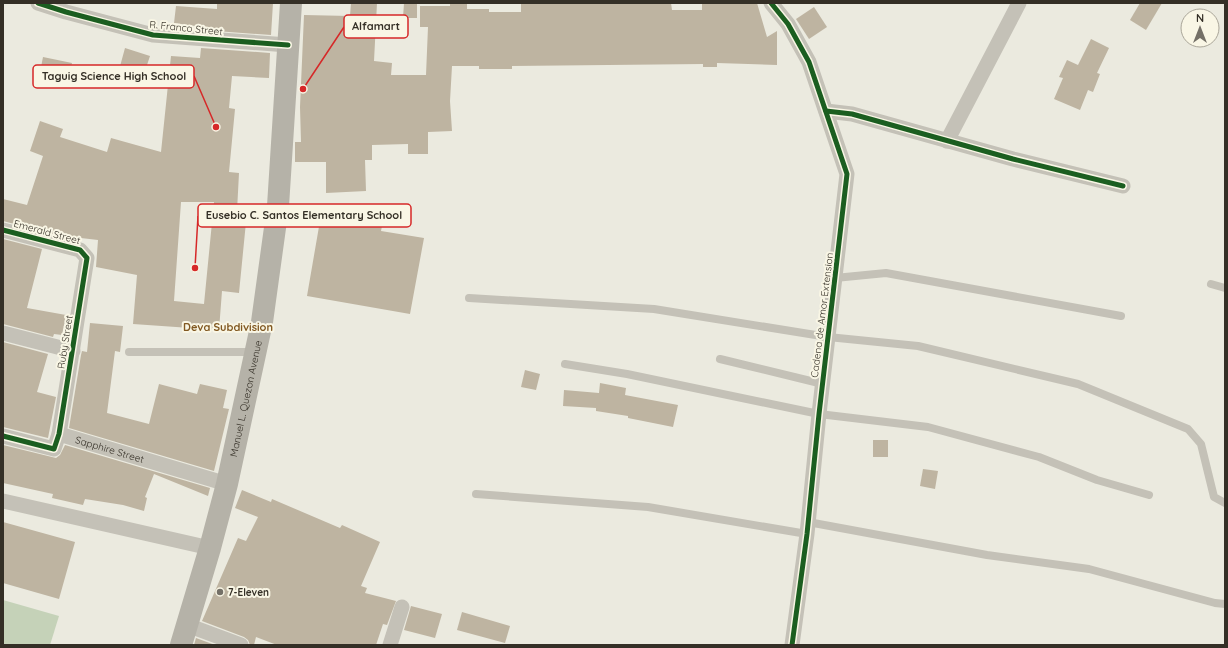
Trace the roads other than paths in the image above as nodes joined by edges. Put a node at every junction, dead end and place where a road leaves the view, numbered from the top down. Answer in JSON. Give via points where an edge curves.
{"nodes":[{"id":1,"x":38,"y":3,"type":"edge"},
{"id":2,"x":291,"y":3,"type":"edge"},
{"id":3,"x":771,"y":3,"type":"edge"},
{"id":4,"x":1019,"y":3,"type":"edge"},
{"id":5,"x":288,"y":45,"type":"junction"},
{"id":6,"x":826,"y":111,"type":"junction"},
{"id":7,"x":947,"y":141,"type":"junction"},
{"id":8,"x":1123,"y":186,"type":"dead end"},
{"id":9,"x":3,"y":230,"type":"edge"},
{"id":10,"x":85,"y":254,"type":"joint"},
{"id":11,"x":835,"y":278,"type":"junction"},
{"id":12,"x":1211,"y":284,"type":"dead end"},
{"id":13,"x":1225,"y":288,"type":"edge"},
{"id":14,"x":470,"y":298,"type":"dead end"},
{"id":15,"x":1121,"y":316,"type":"dead end"},
{"id":16,"x":3,"y":333,"type":"edge"},
{"id":17,"x":828,"y":337,"type":"junction"},
{"id":18,"x":73,"y":351,"type":"junction"},
{"id":19,"x":129,"y":352,"type":"dead end"},
{"id":20,"x":256,"y":352,"type":"junction"},
{"id":21,"x":720,"y":359,"type":"dead end"},
{"id":22,"x":565,"y":364,"type":"dead end"},
{"id":23,"x":823,"y":384,"type":"junction"},
{"id":24,"x":819,"y":414,"type":"junction"},
{"id":25,"x":59,"y":434,"type":"junction"},
{"id":26,"x":3,"y":436,"type":"edge"},
{"id":27,"x":227,"y":484,"type":"junction"},
{"id":28,"x":476,"y":494,"type":"dead end"},
{"id":29,"x":1149,"y":495,"type":"dead end"},
{"id":30,"x":3,"y":501,"type":"edge"},
{"id":31,"x":1225,"y":503,"type":"edge"},
{"id":32,"x":808,"y":528,"type":"junction"},
{"id":33,"x":210,"y":548,"type":"junction"},
{"id":34,"x":1225,"y":604,"type":"edge"},
{"id":35,"x":402,"y":608,"type":"dead end"},
{"id":36,"x":184,"y":635,"type":"edge"},
{"id":37,"x":241,"y":645,"type":"edge"},
{"id":38,"x":390,"y":645,"type":"edge"},
{"id":39,"x":792,"y":645,"type":"edge"}],
"edges":[{"from":1,"to":5,"type":"street","name":"R. Franco Street","via":[[153,35]]},
{"from":2,"to":5,"type":"main road","name":"Manuel L. Quezon Avenue"},
{"from":3,"to":6,"type":"street","name":"Cadena de Amor Extension","via":[[788,24],[809,62]]},
{"from":4,"to":7,"type":"street"},
{"from":5,"to":20,"type":"main road","name":"Manuel L. Quezon Avenue","via":[[278,206]]},
{"from":6,"to":7,"type":"street","via":[[852,114]]},
{"from":6,"to":11,"type":"street","name":"Cadena de Amor Extension","via":[[847,174]]},
{"from":7,"to":8,"type":"street","via":[[1013,160]]},
{"from":9,"to":10,"type":"street","name":"Emerald Street","via":[[80,250]]},
{"from":10,"to":18,"type":"street","name":"Ruby Street","via":[[87,258]]},
{"from":11,"to":15,"type":"lane","via":[[886,272]]},
{"from":11,"to":17,"type":"street","name":"Cadena de Amor Extension"},
{"from":12,"to":13,"type":"lane"},
{"from":14,"to":17,"type":"lane","via":[[654,309]]},
{"from":16,"to":18,"type":"street"},
{"from":17,"to":23,"type":"street","name":"Cadena de Amor Extension"},
{"from":17,"to":31,"type":"lane","via":[[918,346],[1078,384],[1188,429],[1201,444],[1214,497]]},
{"from":18,"to":25,"type":"street","name":"Ruby Street"},
{"from":19,"to":20,"type":"lane"},
{"from":20,"to":27,"type":"main road","name":"Manuel L. Quezon Avenue"},
{"from":21,"to":23,"type":"lane"},
{"from":22,"to":24,"type":"lane","via":[[627,374]]},
{"from":23,"to":24,"type":"street","name":"Cadena de Amor Extension"},
{"from":24,"to":29,"type":"lane","via":[[928,428],[1039,457],[1097,480]]},
{"from":24,"to":32,"type":"street","name":"Cadena de Amor Extension"},
{"from":25,"to":26,"type":"street","via":[[54,449]]},
{"from":25,"to":27,"type":"street","name":"Sapphire Street"},
{"from":27,"to":33,"type":"main road","name":"Manuel L. Quezon Avenue"},
{"from":28,"to":32,"type":"lane","via":[[648,506]]},
{"from":30,"to":33,"type":"street"},
{"from":32,"to":34,"type":"lane","via":[[1089,568],[1155,588]]},
{"from":32,"to":39,"type":"street","name":"Cadena de Amor Extension"},
{"from":33,"to":36,"type":"main road","name":"Manuel L. Quezon Avenue"},
{"from":35,"to":38,"type":"street"},
{"from":36,"to":37,"type":"street"}]}
